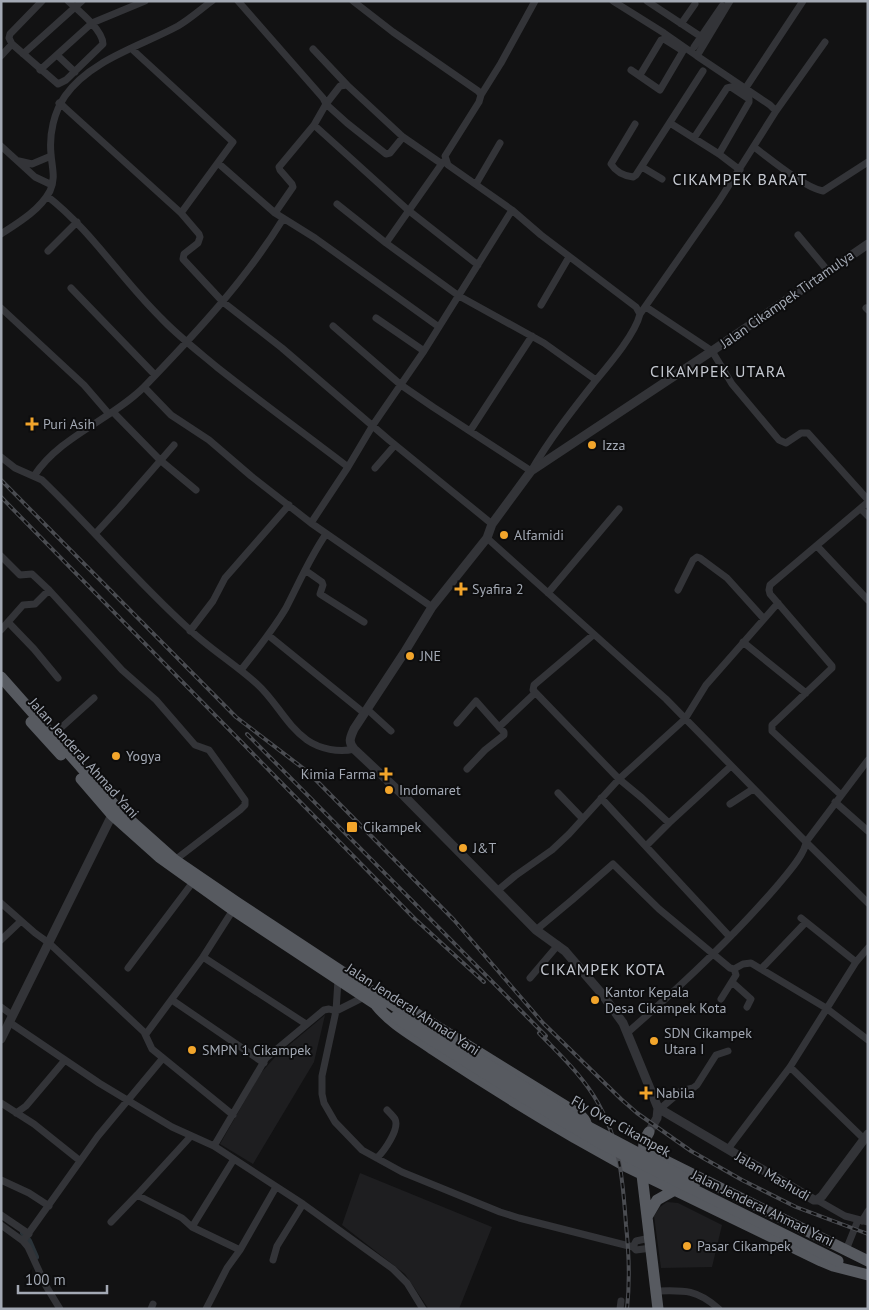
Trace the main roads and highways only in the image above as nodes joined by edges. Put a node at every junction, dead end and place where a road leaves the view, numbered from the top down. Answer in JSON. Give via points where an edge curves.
{"nodes":[{"id":1,"x":1,"y":677,"type":"edge"},
{"id":2,"x":1,"y":688,"type":"edge"},
{"id":3,"x":116,"y":813,"type":"junction"},
{"id":4,"x":363,"y":984,"type":"junction"},
{"id":5,"x":376,"y":1004,"type":"junction"},
{"id":6,"x":408,"y":1015,"type":"joint"},
{"id":7,"x":575,"y":1138,"type":"junction"},
{"id":8,"x":643,"y":1153,"type":"junction"},
{"id":9,"x":666,"y":1161,"type":"junction"},
{"id":10,"x":680,"y":1169,"type":"junction"},
{"id":11,"x":642,"y":1175,"type":"junction"},
{"id":12,"x":675,"y":1190,"type":"junction"},
{"id":13,"x":647,"y":1217,"type":"junction"},
{"id":14,"x":868,"y":1263,"type":"edge"},
{"id":15,"x":868,"y":1274,"type":"edge"},
{"id":16,"x":658,"y":1309,"type":"edge"}],
"edges":[{"from":1,"to":3,"type":"highway","name":"Jalan Jenderal Ahmad Yani"},
{"from":2,"to":3,"type":"highway","name":"Jalan Jenderal Ahmad Yani"},
{"from":3,"to":4,"type":"highway","name":"Jalan Jenderal Ahmad Yani","via":[[175,860]]},
{"from":3,"to":5,"type":"highway","name":"Jalan Jenderal Ahmad Yani","via":[[159,857],[192,882]]},
{"from":4,"to":6,"type":"highway","name":"Jalan Jenderal Ahmad Yani"},
{"from":4,"to":7,"type":"highway","via":[[393,999],[580,1115],[587,1125],[584,1132]]},
{"from":5,"to":7,"type":"highway","via":[[386,1018]]},
{"from":5,"to":15,"type":"highway","name":"Jalan Jenderal Ahmad Yani","bridge":true,"via":[[598,1142]]},
{"from":6,"to":14,"type":"highway","name":"Fly Over Cikampek","bridge":true,"via":[[589,1127],[829,1248]]},
{"from":7,"to":11,"type":"highway"},
{"from":8,"to":9,"type":"highway"},
{"from":8,"to":9,"type":"highway","via":[[649,1132],[652,1151]]},
{"from":8,"to":11,"type":"highway"},
{"from":9,"to":10,"type":"highway"},
{"from":10,"to":12,"type":"highway","via":[[683,1180]]},
{"from":10,"to":14,"type":"highway"},
{"from":11,"to":12,"type":"highway"},
{"from":11,"to":13,"type":"highway"},
{"from":12,"to":13,"type":"highway","via":[[657,1200]]},
{"from":12,"to":15,"type":"highway","via":[[821,1261]]},
{"from":13,"to":16,"type":"highway"}]}
